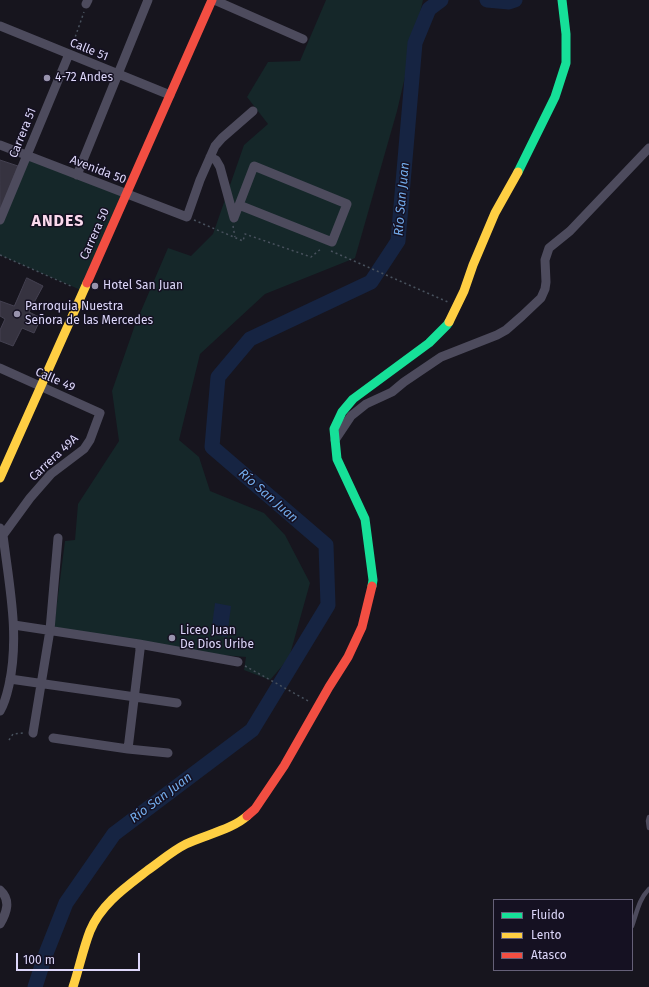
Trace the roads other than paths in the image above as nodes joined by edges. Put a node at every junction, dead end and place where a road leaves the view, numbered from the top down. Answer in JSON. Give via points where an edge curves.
{"nodes":[{"id":1,"x":148,"y":0,"type":"edge"},
{"id":2,"x":213,"y":0,"type":"edge"},
{"id":3,"x":562,"y":0,"type":"edge"},
{"id":4,"x":0,"y":26,"type":"edge"},
{"id":5,"x":303,"y":39,"type":"dead end"},
{"id":6,"x":69,"y":54,"type":"junction"},
{"id":7,"x":118,"y":74,"type":"junction"},
{"id":8,"x":170,"y":95,"type":"junction"},
{"id":9,"x":253,"y":111,"type":"dead end"},
{"id":10,"x":0,"y":145,"type":"edge"},
{"id":11,"x":649,"y":148,"type":"edge"},
{"id":12,"x":27,"y":155,"type":"junction"},
{"id":13,"x":210,"y":157,"type":"junction"},
{"id":14,"x":77,"y":175,"type":"junction"},
{"id":15,"x":126,"y":194,"type":"junction"},
{"id":16,"x":239,"y":205,"type":"junction"},
{"id":17,"x":0,"y":220,"type":"edge"},
{"id":18,"x":0,"y":368,"type":"edge"},
{"id":19,"x":41,"y":386,"type":"junction"},
{"id":20,"x":100,"y":413,"type":"joint"},
{"id":21,"x":335,"y":440,"type":"junction"},
{"id":22,"x":0,"y":477,"type":"edge"},
{"id":23,"x":2,"y":531,"type":"edge"},
{"id":24,"x":58,"y":538,"type":"dead end"},
{"id":25,"x":14,"y":625,"type":"junction"},
{"id":26,"x":50,"y":630,"type":"junction"},
{"id":27,"x":139,"y":644,"type":"junction"},
{"id":28,"x":238,"y":662,"type":"dead end"},
{"id":29,"x":10,"y":679,"type":"junction"},
{"id":30,"x":40,"y":683,"type":"junction"},
{"id":31,"x":134,"y":696,"type":"junction"},
{"id":32,"x":177,"y":703,"type":"dead end"},
{"id":33,"x":0,"y":711,"type":"edge"},
{"id":34,"x":33,"y":733,"type":"dead end"},
{"id":35,"x":54,"y":738,"type":"dead end"},
{"id":36,"x":128,"y":749,"type":"junction"},
{"id":37,"x":168,"y":753,"type":"dead end"},
{"id":38,"x":649,"y":817,"type":"edge"},
{"id":39,"x":649,"y":828,"type":"edge"},
{"id":40,"x":649,"y":889,"type":"edge"},
{"id":41,"x":0,"y":890,"type":"edge"},
{"id":42,"x":633,"y":923,"type":"edge"},
{"id":43,"x":0,"y":924,"type":"edge"},
{"id":44,"x":73,"y":987,"type":"edge"}],
"edges":[{"from":1,"to":7,"type":"street"},
{"from":2,"to":5,"type":"street"},
{"from":2,"to":8,"type":"main road","name":"Carrera 50"},
{"from":3,"to":21,"type":"main road","via":[[566,63],[555,97],[495,213],[464,291],[446,325],[429,343],[353,399],[342,412],[334,429]]},
{"from":4,"to":6,"type":"street","name":"Calle 51"},
{"from":6,"to":7,"type":"street","name":"Calle 51"},
{"from":6,"to":12,"type":"street","name":"Carrera 51"},
{"from":7,"to":8,"type":"street","name":"Calle 51"},
{"from":7,"to":14,"type":"street"},
{"from":8,"to":15,"type":"main road","name":"Carrera 50"},
{"from":9,"to":13,"type":"street","via":[[222,138]]},
{"from":10,"to":12,"type":"street","name":"Avenida 50"},
{"from":11,"to":21,"type":"street","via":[[570,231],[550,248],[545,260],[545,289],[541,298],[522,316],[506,330],[442,357],[392,392],[366,404],[351,416]]},
{"from":12,"to":14,"type":"street","name":"Avenida 50"},
{"from":12,"to":17,"type":"street","name":"Carrera 51"},
{"from":13,"to":15,"type":"street","name":"Avenida 50","via":[[187,217]]},
{"from":13,"to":16,"type":"street","via":[[216,160],[220,167],[234,218]]},
{"from":14,"to":15,"type":"street","name":"Avenida 50"},
{"from":15,"to":19,"type":"main road","name":"Carrera 50"},
{"from":16,"to":16,"type":"street","via":[[254,166],[347,204],[332,242]]},
{"from":18,"to":19,"type":"street","name":"Calle 49"},
{"from":19,"to":20,"type":"street","name":"Calle 49"},
{"from":19,"to":22,"type":"main road","name":"Carrera 50"},
{"from":20,"to":23,"type":"street","name":"Carrera 49A","via":[[84,449],[51,474]]},
{"from":21,"to":44,"type":"main road","via":[[337,458],[365,519],[373,580],[362,627],[348,657],[328,686],[284,766],[255,809],[244,819],[176,849],[106,905],[90,931]]},
{"from":23,"to":25,"type":"street"},
{"from":24,"to":26,"type":"street"},
{"from":25,"to":26,"type":"street"},
{"from":25,"to":29,"type":"street","via":[[14,660]]},
{"from":26,"to":27,"type":"street"},
{"from":26,"to":30,"type":"street"},
{"from":27,"to":28,"type":"street"},
{"from":27,"to":31,"type":"street"},
{"from":29,"to":30,"type":"street"},
{"from":29,"to":33,"type":"street"},
{"from":30,"to":31,"type":"street"},
{"from":30,"to":34,"type":"street"},
{"from":31,"to":32,"type":"street"},
{"from":31,"to":36,"type":"street"},
{"from":35,"to":36,"type":"street"},
{"from":36,"to":37,"type":"street"},
{"from":38,"to":39,"type":"lane"},
{"from":40,"to":42,"type":"lane","via":[[643,895]]},
{"from":41,"to":43,"type":"street","via":[[5,895],[7,907]]}]}
